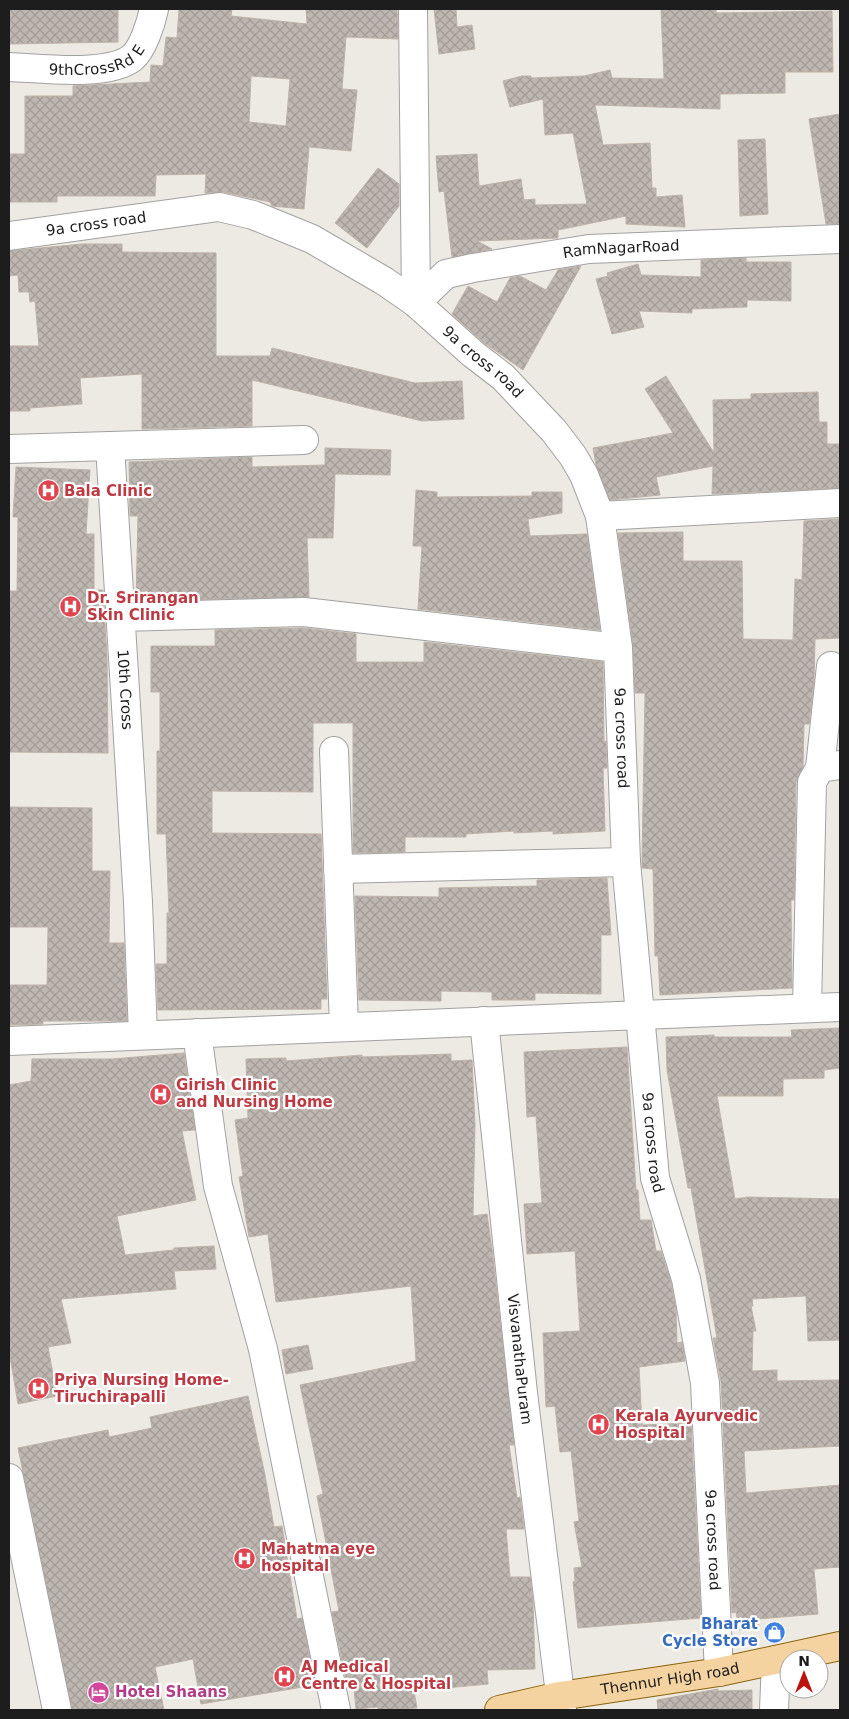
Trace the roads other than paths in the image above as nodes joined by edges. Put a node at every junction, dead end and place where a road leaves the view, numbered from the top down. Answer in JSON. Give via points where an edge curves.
{"nodes":[{"id":1,"x":154,"y":9,"type":"edge"},
{"id":2,"x":413,"y":9,"type":"edge"},
{"id":3,"x":9,"y":67,"type":"edge"},
{"id":4,"x":9,"y":236,"type":"edge"},
{"id":5,"x":840,"y":240,"type":"edge"},
{"id":6,"x":416,"y":303,"type":"junction"},
{"id":7,"x":304,"y":440,"type":"dead end"},
{"id":8,"x":110,"y":446,"type":"junction"},
{"id":9,"x":9,"y":449,"type":"edge"},
{"id":10,"x":840,"y":503,"type":"edge"},
{"id":11,"x":600,"y":516,"type":"junction"},
{"id":12,"x":121,"y":617,"type":"junction"},
{"id":13,"x":618,"y":648,"type":"junction"},
{"id":14,"x":831,"y":666,"type":"dead end"},
{"id":15,"x":334,"y":751,"type":"dead end"},
{"id":16,"x":830,"y":766,"type":"edge"},
{"id":17,"x":626,"y":862,"type":"junction"},
{"id":18,"x":338,"y":869,"type":"junction"},
{"id":19,"x":840,"y":1007,"type":"edge"},
{"id":20,"x":807,"y":1008,"type":"junction"},
{"id":21,"x":639,"y":1015,"type":"junction"},
{"id":22,"x":484,"y":1021,"type":"junction"},
{"id":23,"x":344,"y":1027,"type":"junction"},
{"id":24,"x":197,"y":1033,"type":"junction"},
{"id":25,"x":143,"y":1035,"type":"junction"},
{"id":26,"x":9,"y":1041,"type":"edge"},
{"id":27,"x":9,"y":1478,"type":"edge"},
{"id":28,"x":840,"y":1646,"type":"edge"},
{"id":29,"x":776,"y":1660,"type":"junction"},
{"id":30,"x":719,"y":1672,"type":"junction"},
{"id":31,"x":561,"y":1703,"type":"edge"},
{"id":32,"x":57,"y":1710,"type":"edge"},
{"id":33,"x":336,"y":1710,"type":"edge"},
{"id":34,"x":499,"y":1710,"type":"edge"},
{"id":35,"x":774,"y":1710,"type":"edge"}],
"edges":[{"from":1,"to":3,"type":"street","name":"9thCrossRd E","via":[[139,49],[132,58],[118,65],[94,69]]},
{"from":2,"to":6,"type":"street"},
{"from":4,"to":6,"type":"street","name":"9a cross road","via":[[219,207],[253,215],[312,239]]},
{"from":5,"to":6,"type":"street","name":"RamNagarRoad","via":[[589,249],[446,274]]},
{"from":6,"to":11,"type":"street","name":"9a cross road","via":[[503,376],[554,431],[584,475]]},
{"from":7,"to":8,"type":"street"},
{"from":8,"to":9,"type":"street"},
{"from":8,"to":12,"type":"street","name":"10th Cross"},
{"from":10,"to":11,"type":"street"},
{"from":11,"to":13,"type":"street","name":"9a cross road"},
{"from":12,"to":13,"type":"street","via":[[304,612]]},
{"from":12,"to":25,"type":"street","name":"10th Cross"},
{"from":13,"to":17,"type":"street","name":"9a cross road"},
{"from":14,"to":16,"type":"street"},
{"from":15,"to":18,"type":"street"},
{"from":16,"to":20,"type":"street","via":[[812,782]]},
{"from":17,"to":18,"type":"street"},
{"from":17,"to":21,"type":"street","name":"9a cross road"},
{"from":18,"to":23,"type":"street"},
{"from":19,"to":20,"type":"street"},
{"from":20,"to":21,"type":"street"},
{"from":21,"to":22,"type":"street"},
{"from":21,"to":30,"type":"street","name":"9a cross road","via":[[655,1178],[686,1279],[706,1383]]},
{"from":22,"to":23,"type":"street"},
{"from":22,"to":31,"type":"street","name":"VisvanathaPuram"},
{"from":23,"to":24,"type":"street"},
{"from":24,"to":25,"type":"street"},
{"from":24,"to":33,"type":"street","via":[[218,1186],[263,1349]]},
{"from":25,"to":26,"type":"street"},
{"from":27,"to":32,"type":"street"},
{"from":28,"to":29,"type":"main road","name":"Thennur High road"},
{"from":29,"to":30,"type":"main road","name":"Thennur High road"},
{"from":29,"to":35,"type":"street"},
{"from":30,"to":31,"type":"main road","name":"Thennur High road"},
{"from":31,"to":34,"type":"main road","name":"Thennur High road"}]}
